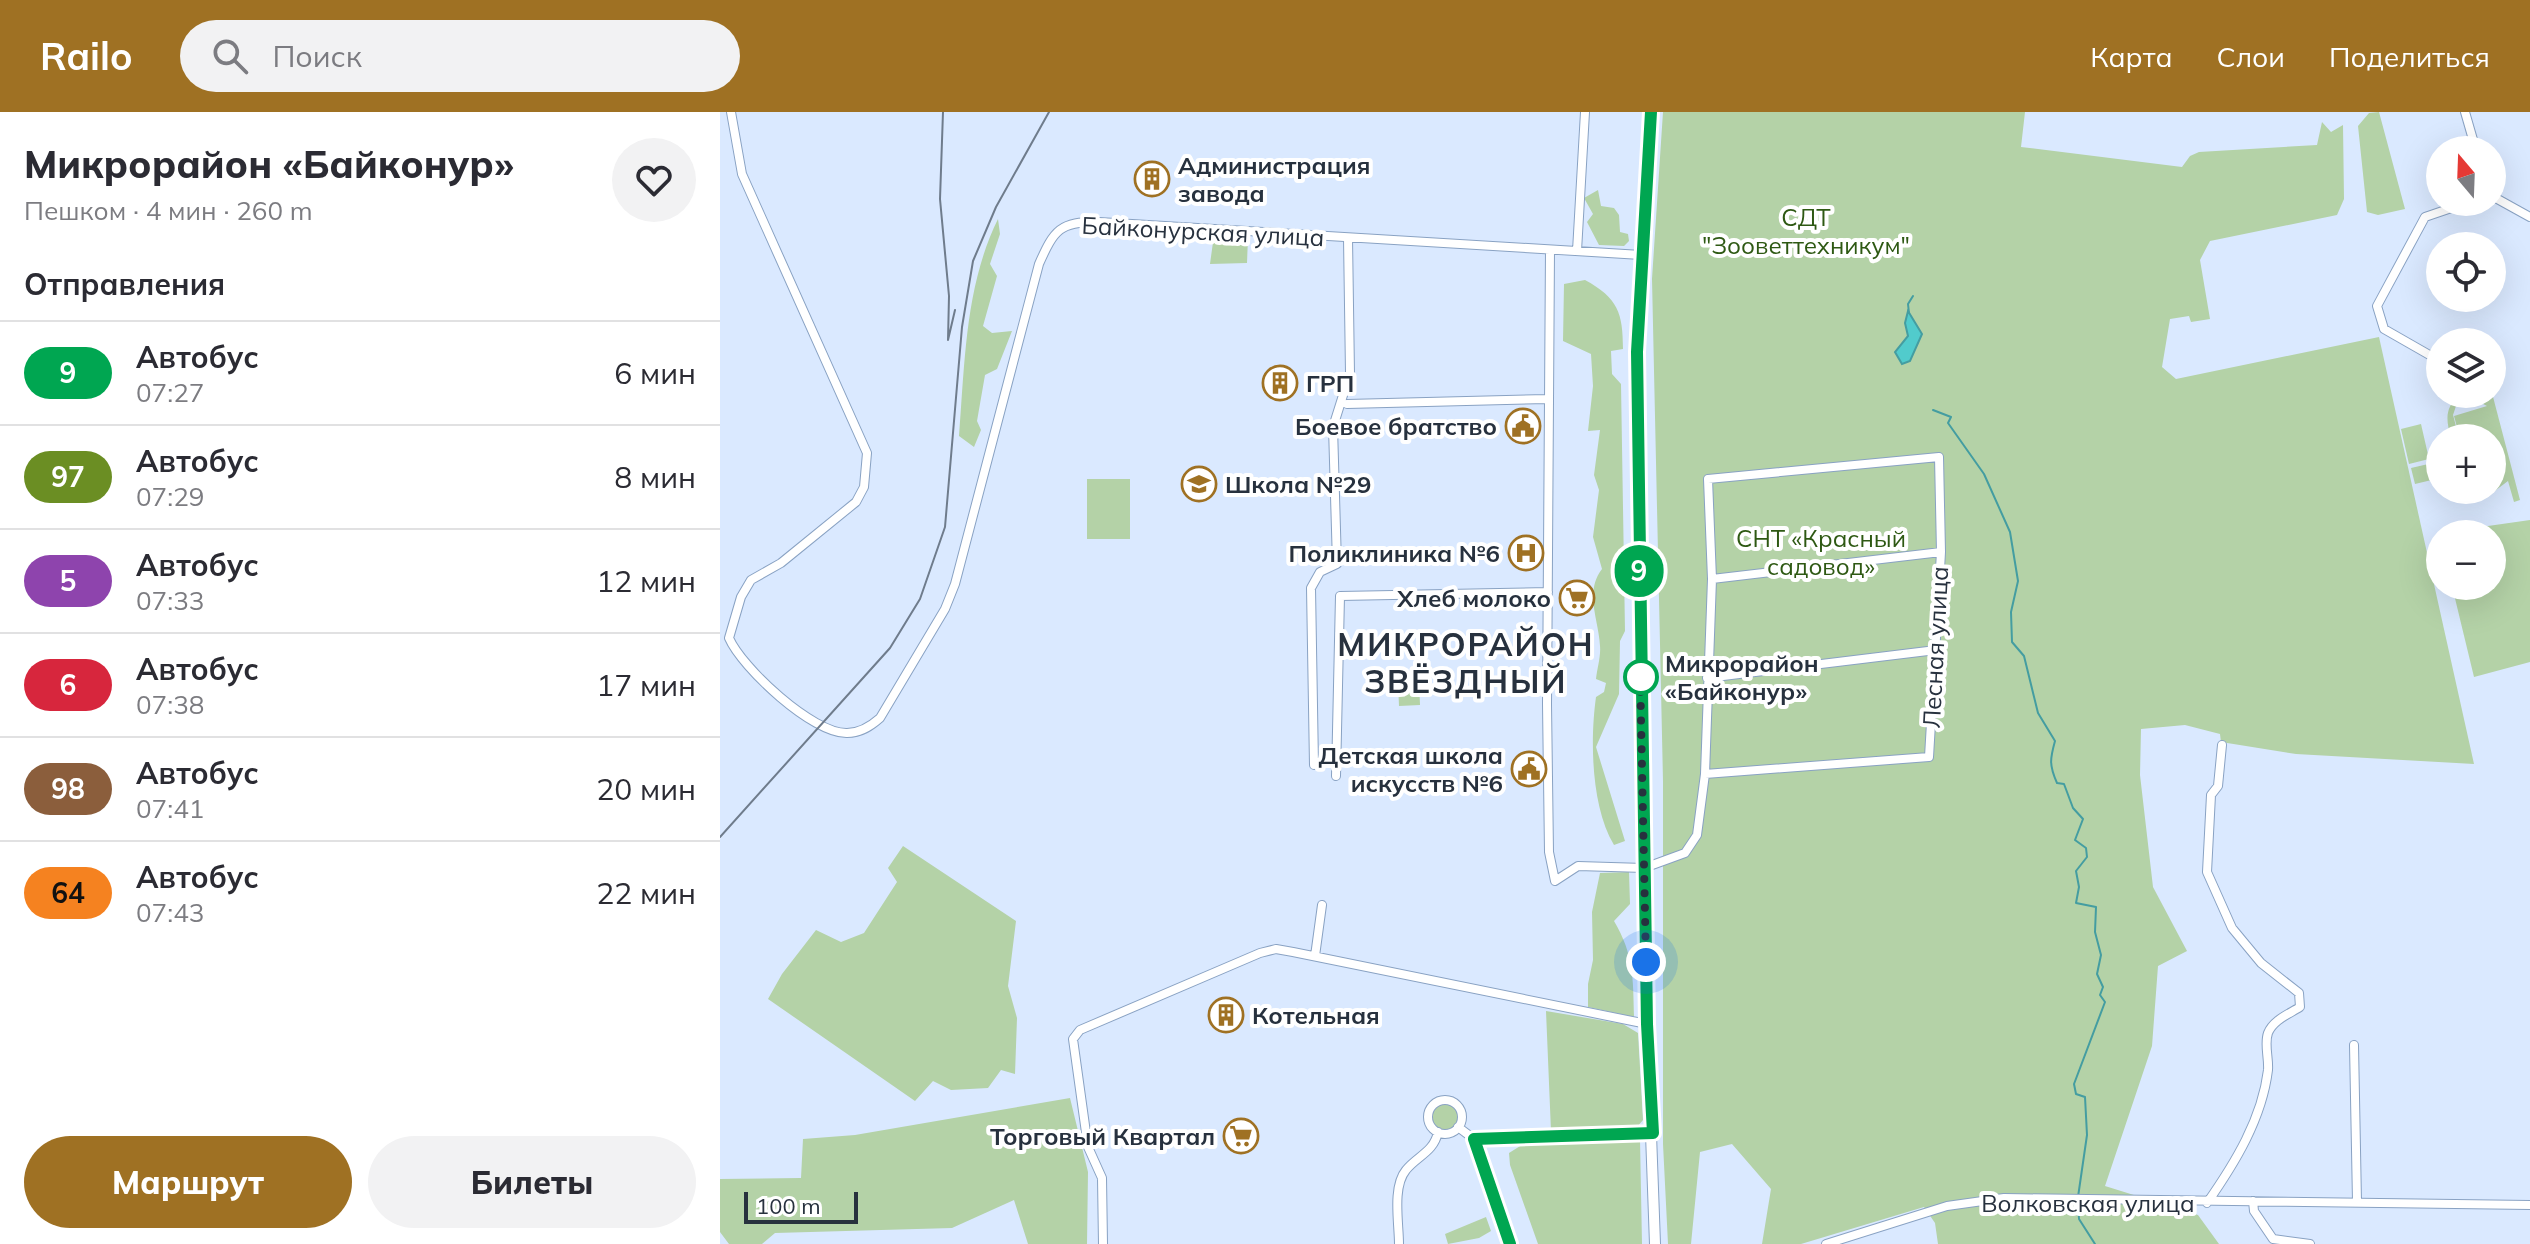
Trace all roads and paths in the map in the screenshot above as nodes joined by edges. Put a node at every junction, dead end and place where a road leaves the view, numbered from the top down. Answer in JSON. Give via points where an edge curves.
{"nodes":[{"id":1,"x":731,"y":112,"type":"edge"},
{"id":2,"x":1585,"y":112,"type":"edge"},
{"id":3,"x":1652,"y":112,"type":"edge"},
{"id":4,"x":2465,"y":112,"type":"edge"},
{"id":5,"x":2472,"y":136,"type":"edge"},
{"id":6,"x":2506,"y":204,"type":"edge"},
{"id":7,"x":2428,"y":216,"type":"edge"},
{"id":8,"x":2530,"y":217,"type":"edge"},
{"id":9,"x":1348,"y":238,"type":"junction"},
{"id":10,"x":1550,"y":250,"type":"junction"},
{"id":11,"x":1577,"y":251,"type":"junction"},
{"id":12,"x":1641,"y":255,"type":"junction"},
{"id":13,"x":2426,"y":353,"type":"edge"},
{"id":14,"x":1547,"y":399,"type":"junction"},
{"id":15,"x":1347,"y":404,"type":"dead end"},
{"id":16,"x":1941,"y":552,"type":"junction"},
{"id":17,"x":1712,"y":579,"type":"junction"},
{"id":18,"x":1548,"y":592,"type":"junction"},
{"id":19,"x":725,"y":638,"type":"edge"},
{"id":20,"x":1936,"y":650,"type":"junction"},
{"id":21,"x":1707,"y":678,"type":"junction"},
{"id":22,"x":2222,"y":745,"type":"dead end"},
{"id":23,"x":1314,"y":765,"type":"dead end"},
{"id":24,"x":1705,"y":774,"type":"junction"},
{"id":25,"x":1336,"y":776,"type":"dead end"},
{"id":26,"x":1644,"y":868,"type":"junction"},
{"id":27,"x":1322,"y":905,"type":"dead end"},
{"id":28,"x":1315,"y":956,"type":"junction"},
{"id":29,"x":1647,"y":1024,"type":"junction"},
{"id":30,"x":2354,"y":1045,"type":"dead end"},
{"id":31,"x":1458,"y":1127,"type":"junction"},
{"id":32,"x":1438,"y":1132,"type":"junction"},
{"id":33,"x":1653,"y":1133,"type":"junction"},
{"id":34,"x":2253,"y":1201,"type":"junction"},
{"id":35,"x":2357,"y":1202,"type":"junction"},
{"id":36,"x":2207,"y":1203,"type":"junction"},
{"id":37,"x":2530,"y":1205,"type":"edge"},
{"id":38,"x":1103,"y":1244,"type":"edge"},
{"id":39,"x":1399,"y":1244,"type":"edge"},
{"id":40,"x":1655,"y":1244,"type":"edge"},
{"id":41,"x":1826,"y":1244,"type":"edge"},
{"id":42,"x":2310,"y":1244,"type":"edge"}],
"edges":[{"from":1,"to":19,"type":"street","via":[[742,174],[860,434],[867,463],[856,502],[781,563],[751,580]]},
{"from":2,"to":11,"type":"street"},
{"from":3,"to":12,"type":"main road"},
{"from":4,"to":5,"type":"street"},
{"from":6,"to":8,"type":"street"},
{"from":7,"to":13,"type":"street","via":[[2377,306],[2384,329]]},
{"from":9,"to":10,"type":"street","name":"Байконурская улица"},
{"from":9,"to":19,"type":"street","name":"Байконурская улица","via":[[1078,221],[1059,229],[1039,264],[945,609],[880,718],[858,732],[828,730],[759,676]]},
{"from":9,"to":23,"type":"street","via":[[1350,373],[1333,427],[1337,564],[1320,572],[1311,588]]},
{"from":10,"to":11,"type":"street","name":"Байконурская улица"},
{"from":10,"to":14,"type":"street"},
{"from":11,"to":12,"type":"street","name":"Байконурская улица"},
{"from":12,"to":26,"type":"main road","via":[[1637,371]]},
{"from":14,"to":15,"type":"street"},
{"from":14,"to":18,"type":"street"},
{"from":16,"to":17,"type":"street"},
{"from":16,"to":17,"type":"street","name":"Лесная улица","via":[[1939,457],[1708,479]]},
{"from":16,"to":20,"type":"street","name":"Лесная улица"},
{"from":17,"to":21,"type":"street"},
{"from":18,"to":25,"type":"street","via":[[1340,596]]},
{"from":18,"to":26,"type":"street","via":[[1549,852],[1555,881],[1578,866]]},
{"from":20,"to":21,"type":"street"},
{"from":20,"to":24,"type":"street","name":"Лесная улица","via":[[1929,757]]},
{"from":21,"to":24,"type":"street"},
{"from":22,"to":36,"type":"street","via":[[2218,786],[2211,795],[2207,872],[2232,928],[2261,963],[2299,993],[2300,1007],[2273,1024],[2266,1036],[2268,1069],[2260,1103],[2245,1145]]},
{"from":24,"to":26,"type":"street","via":[[1697,835],[1685,853]]},
{"from":26,"to":29,"type":"main road"},
{"from":27,"to":28,"type":"street"},
{"from":28,"to":29,"type":"street"},
{"from":28,"to":38,"type":"street","via":[[1276,949],[1260,953],[1080,1030],[1073,1039],[1088,1147],[1102,1178]]},
{"from":29,"to":33,"type":"main road"},
{"from":30,"to":35,"type":"street"},
{"from":31,"to":32,"type":"street","via":[[1447,1134]]},
{"from":31,"to":32,"type":"street","via":[[1461,1110],[1443,1100],[1428,1115]]},
{"from":31,"to":33,"type":"street","via":[[1474,1139]]},
{"from":32,"to":39,"type":"street","via":[[1399,1184]]},
{"from":33,"to":40,"type":"main road"},
{"from":34,"to":35,"type":"street","name":"Волковская улица"},
{"from":34,"to":36,"type":"street","name":"Волковская улица"},
{"from":34,"to":42,"type":"street","via":[[2273,1239]]},
{"from":35,"to":37,"type":"street","name":"Волковская улица"},
{"from":36,"to":41,"type":"street","name":"Волковская улица","via":[[2004,1198],[1947,1206]]}]}
